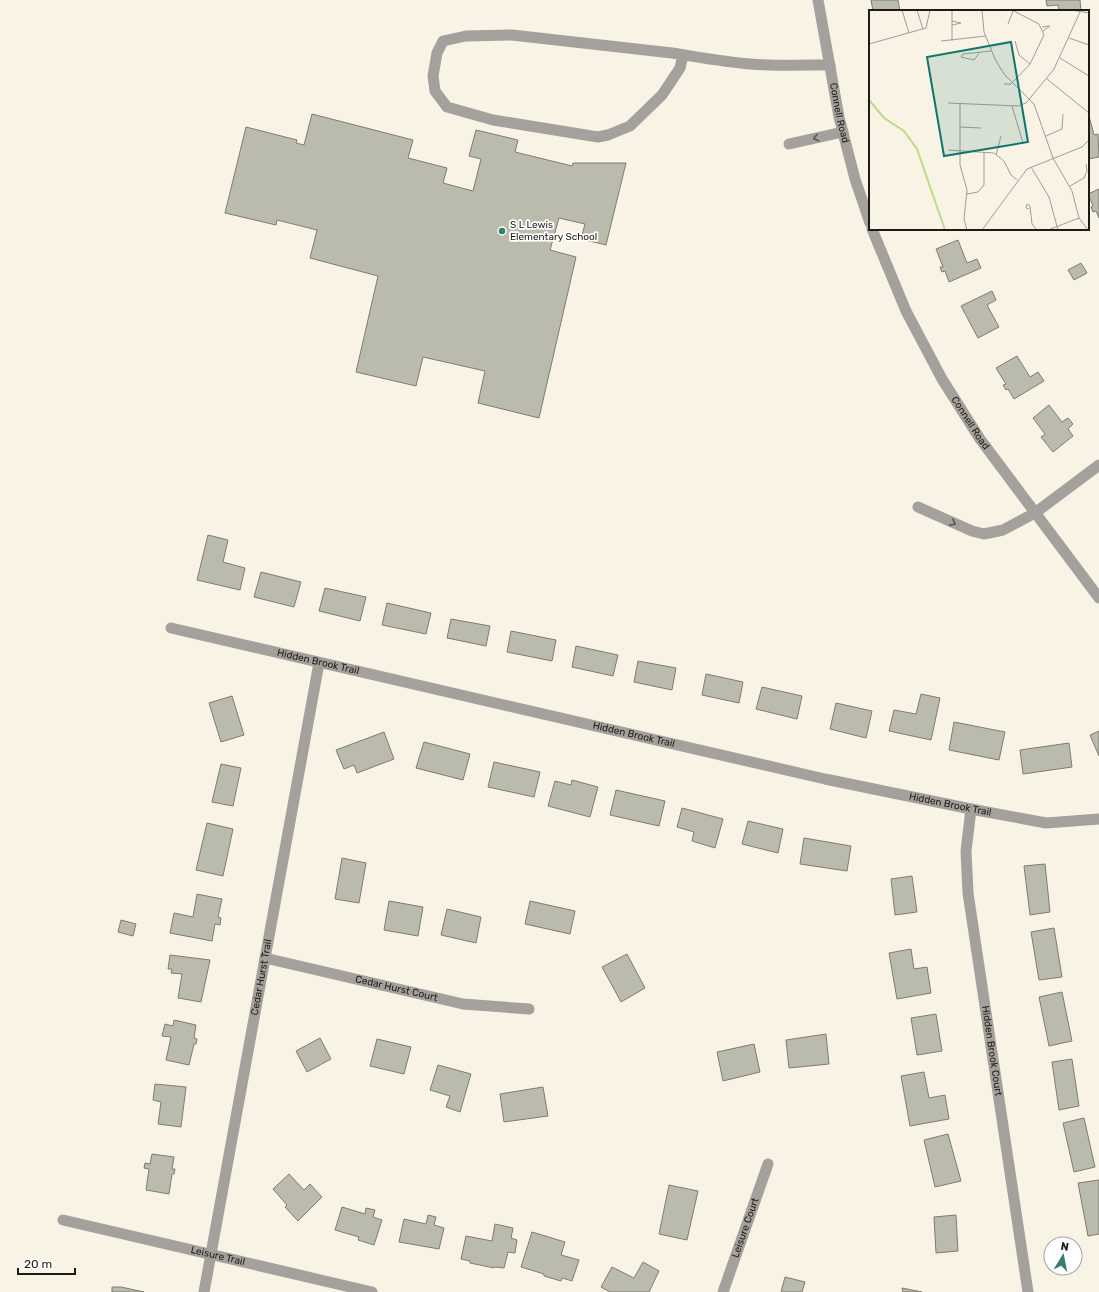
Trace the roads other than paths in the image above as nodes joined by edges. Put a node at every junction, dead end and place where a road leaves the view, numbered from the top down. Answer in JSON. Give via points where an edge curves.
{"nodes":[{"id":1,"x":818,"y":0,"type":"edge"},
{"id":2,"x":683,"y":55,"type":"junction"},
{"id":3,"x":830,"y":65,"type":"junction"},
{"id":4,"x":843,"y":132,"type":"junction"},
{"id":5,"x":789,"y":144,"type":"dead end"},
{"id":6,"x":869,"y":220,"type":"edge"},
{"id":7,"x":872,"y":230,"type":"edge"},
{"id":8,"x":1099,"y":465,"type":"edge"},
{"id":9,"x":918,"y":506,"type":"dead end"},
{"id":10,"x":1035,"y":513,"type":"junction"},
{"id":11,"x":1099,"y":598,"type":"edge"},
{"id":12,"x":171,"y":628,"type":"dead end"},
{"id":13,"x":319,"y":662,"type":"junction"},
{"id":14,"x":971,"y":809,"type":"junction"},
{"id":15,"x":1099,"y":819,"type":"edge"},
{"id":16,"x":265,"y":958,"type":"junction"},
{"id":17,"x":529,"y":1009,"type":"dead end"},
{"id":18,"x":768,"y":1164,"type":"dead end"},
{"id":19,"x":63,"y":1220,"type":"dead end"},
{"id":20,"x":211,"y":1255,"type":"junction"},
{"id":21,"x":204,"y":1292,"type":"edge"},
{"id":22,"x":372,"y":1292,"type":"edge"},
{"id":23,"x":723,"y":1292,"type":"edge"},
{"id":24,"x":1028,"y":1292,"type":"edge"}],
"edges":[{"from":1,"to":3,"type":"street","name":"Connell Road"},
{"from":2,"to":2,"type":"street","via":[[512,35],[466,36],[443,41],[437,53],[433,76],[435,92],[447,107],[493,120],[598,137],[630,126],[662,94],[680,68]]},
{"from":2,"to":3,"type":"street","via":[[752,64]]},
{"from":3,"to":4,"type":"street","name":"Connell Road"},
{"from":4,"to":5,"type":"street","one_way":true},
{"from":4,"to":6,"type":"street","name":"Connell Road"},
{"from":7,"to":10,"type":"street","name":"Connell Road","via":[[906,311],[942,379],[980,439]]},
{"from":8,"to":10,"type":"street"},
{"from":9,"to":10,"type":"street","one_way":true,"via":[[984,534],[1003,530]]},
{"from":10,"to":11,"type":"street","name":"Connell Road"},
{"from":12,"to":13,"type":"street","name":"Hidden Brook Trail"},
{"from":13,"to":14,"type":"street","name":"Hidden Brook Trail","via":[[825,779]]},
{"from":13,"to":16,"type":"street","name":"Cedar Hurst Trail"},
{"from":14,"to":15,"type":"street","name":"Hidden Brook Trail","via":[[1046,823]]},
{"from":14,"to":24,"type":"street","name":"Hidden Brook Court","via":[[966,852],[968,893]]},
{"from":16,"to":17,"type":"street","name":"Cedar Hurst Court","via":[[463,1004]]},
{"from":16,"to":20,"type":"street","name":"Cedar Hurst Trail"},
{"from":18,"to":23,"type":"street","name":"Leisure Court"},
{"from":19,"to":20,"type":"street","name":"Leisure Trail"},
{"from":20,"to":21,"type":"street","name":"Cedar Hurst Trail"},
{"from":20,"to":22,"type":"street","name":"Leisure Trail"}]}
